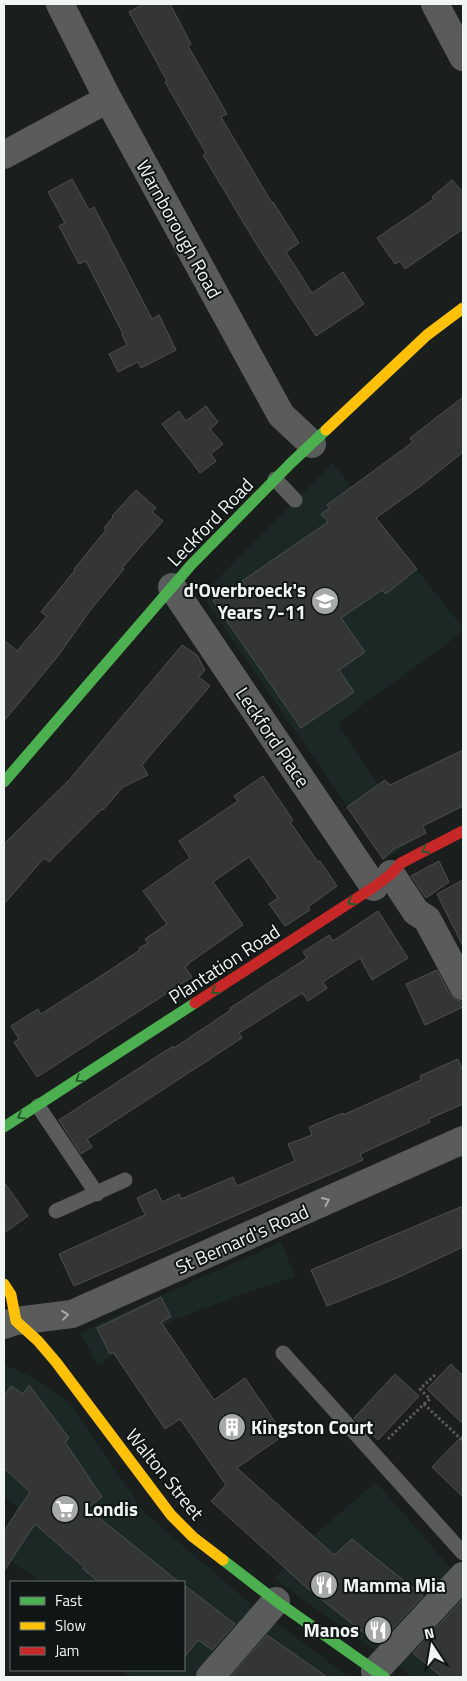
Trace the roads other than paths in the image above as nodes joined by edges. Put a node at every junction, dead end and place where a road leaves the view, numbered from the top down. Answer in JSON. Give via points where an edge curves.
{"nodes":[{"id":1,"x":60,"y":4,"type":"edge"},
{"id":2,"x":436,"y":4,"type":"edge"},
{"id":3,"x":463,"y":57,"type":"edge"},
{"id":4,"x":108,"y":99,"type":"junction"},
{"id":5,"x":4,"y":156,"type":"edge"},
{"id":6,"x":463,"y":308,"type":"edge"},
{"id":7,"x":312,"y":444,"type":"junction"},
{"id":8,"x":275,"y":479,"type":"junction"},
{"id":9,"x":295,"y":500,"type":"dead end"},
{"id":10,"x":172,"y":587,"type":"junction"},
{"id":11,"x":4,"y":782,"type":"edge"},
{"id":12,"x":463,"y":831,"type":"edge"},
{"id":13,"x":382,"y":881,"type":"junction"},
{"id":14,"x":463,"y":986,"type":"edge"},
{"id":15,"x":38,"y":1106,"type":"junction"},
{"id":16,"x":4,"y":1127,"type":"edge"},
{"id":17,"x":463,"y":1140,"type":"edge"},
{"id":18,"x":125,"y":1180,"type":"dead end"},
{"id":19,"x":97,"y":1194,"type":"junction"},
{"id":20,"x":56,"y":1211,"type":"dead end"},
{"id":21,"x":4,"y":1284,"type":"edge"},
{"id":22,"x":10,"y":1323,"type":"edge"},
{"id":23,"x":282,"y":1353,"type":"dead end"},
{"id":24,"x":463,"y":1554,"type":"edge"},
{"id":25,"x":463,"y":1576,"type":"edge"},
{"id":26,"x":276,"y":1601,"type":"junction"},
{"id":27,"x":379,"y":1674,"type":"edge"},
{"id":28,"x":210,"y":1677,"type":"edge"}],
"edges":[{"from":1,"to":4,"type":"street","name":"Warnborough Road"},
{"from":2,"to":3,"type":"street"},
{"from":4,"to":5,"type":"street"},
{"from":4,"to":7,"type":"street","name":"Warnborough Road","via":[[281,415]]},
{"from":6,"to":7,"type":"street","name":"Leckford Road","via":[[426,335]]},
{"from":7,"to":8,"type":"street","name":"Leckford Road"},
{"from":8,"to":9,"type":"lane"},
{"from":8,"to":10,"type":"street","name":"Leckford Road"},
{"from":10,"to":11,"type":"street","name":"Leckford Road"},
{"from":10,"to":13,"type":"street","name":"Leckford Place"},
{"from":12,"to":13,"type":"street","name":"Plantation Road","one_way":true,"via":[[401,863]]},
{"from":13,"to":14,"type":"street","name":"Leckford Place","via":[[427,919]]},
{"from":13,"to":15,"type":"street","name":"Plantation Road","one_way":true},
{"from":15,"to":16,"type":"street","name":"Plantation Road","one_way":true},
{"from":15,"to":19,"type":"lane"},
{"from":22,"to":17,"type":"street","name":"St Bernard's Road","one_way":true,"via":[[72,1314]]},
{"from":18,"to":19,"type":"lane"},
{"from":19,"to":20,"type":"lane"},
{"from":21,"to":22,"type":"street","via":[[11,1295]]},
{"from":22,"to":26,"type":"street","name":"Walton Street","via":[[38,1341],[56,1362],[171,1515],[192,1536]]},
{"from":23,"to":24,"type":"lane"},
{"from":25,"to":27,"type":"street"},
{"from":26,"to":27,"type":"street","name":"Walton Street"},
{"from":26,"to":28,"type":"street"}]}
